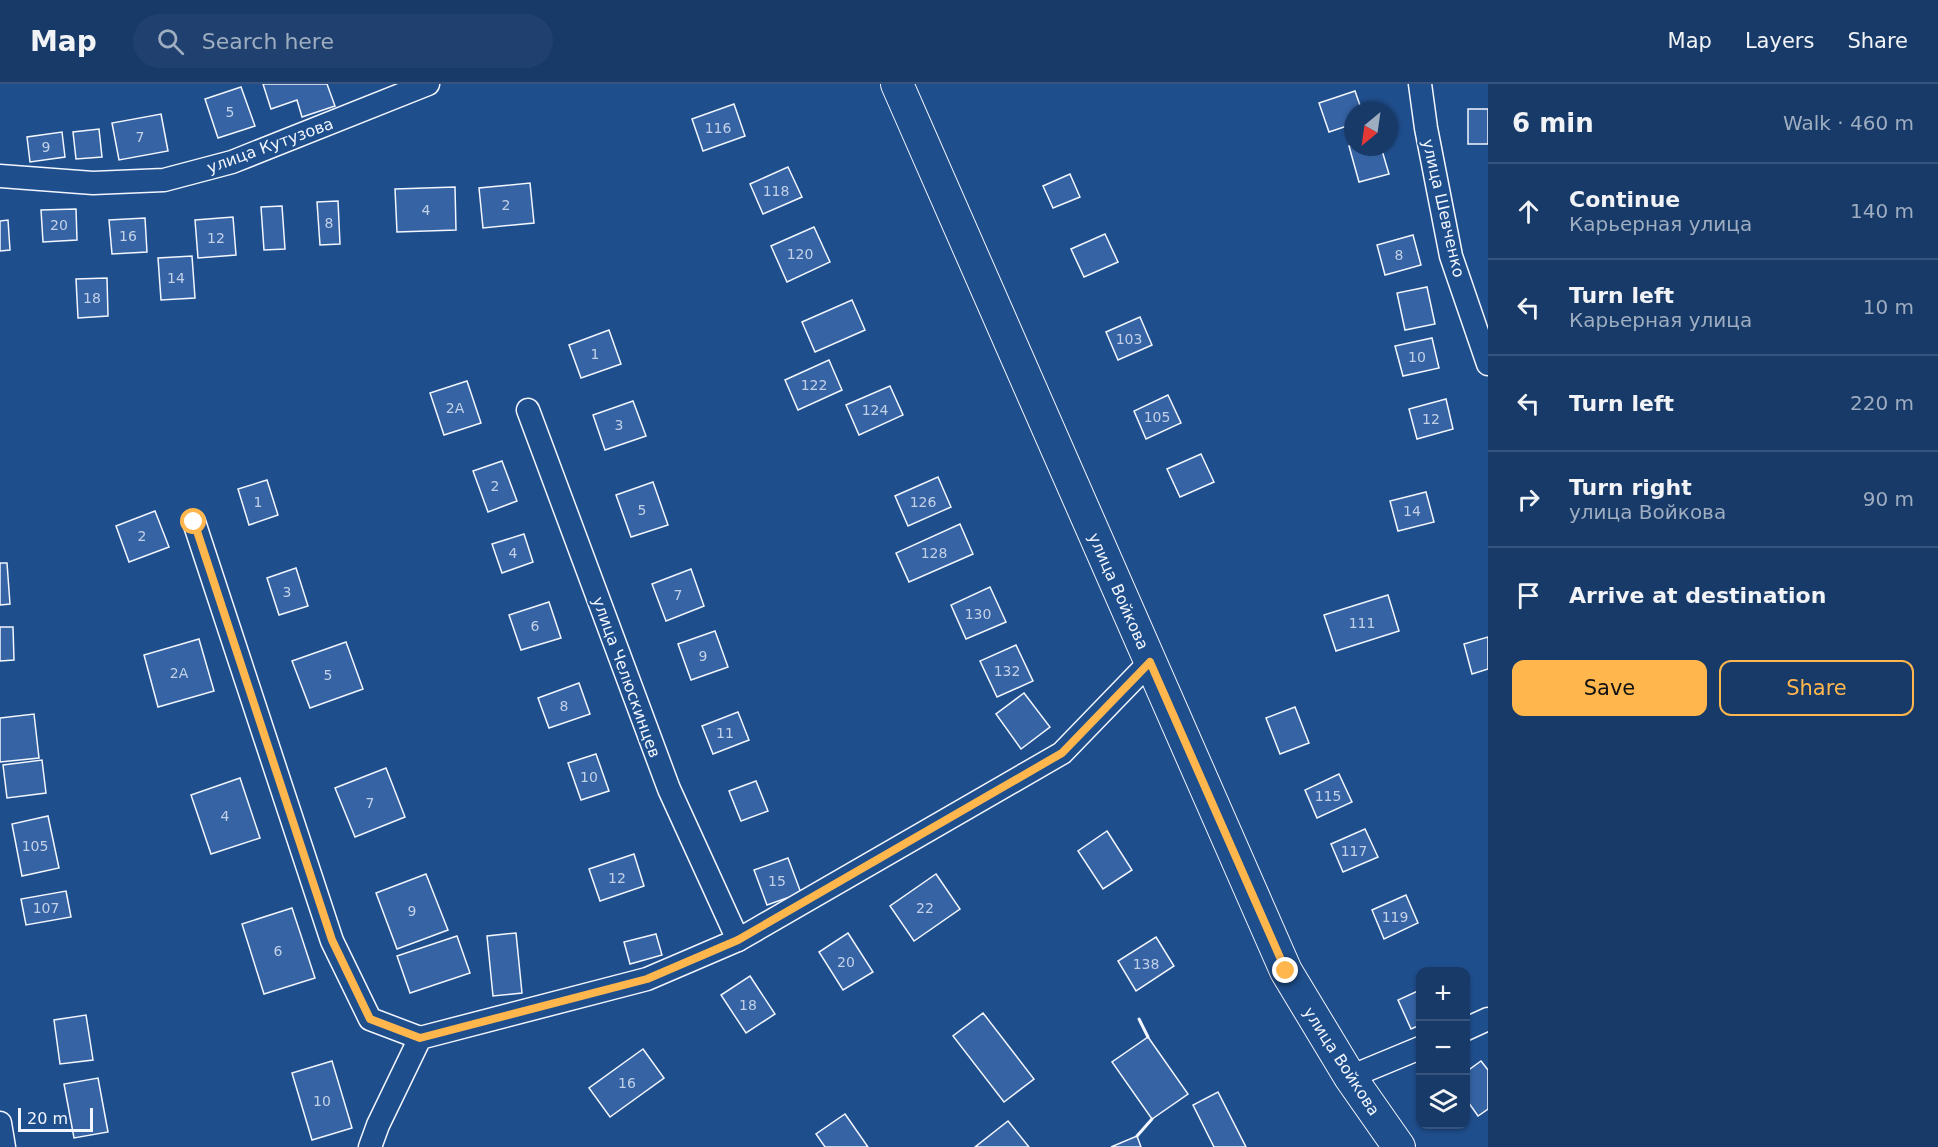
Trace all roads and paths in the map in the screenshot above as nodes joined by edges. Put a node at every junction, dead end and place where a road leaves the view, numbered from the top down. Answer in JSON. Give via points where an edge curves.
{"nodes":[{"id":1,"x":428,"y":84,"type":"edge"},
{"id":2,"x":897,"y":84,"type":"edge"},
{"id":3,"x":1420,"y":84,"type":"edge"},
{"id":4,"x":0,"y":176,"type":"edge"},
{"id":5,"x":1488,"y":364,"type":"edge"},
{"id":6,"x":528,"y":410,"type":"dead end"},
{"id":7,"x":194,"y":522,"type":"dead end"},
{"id":8,"x":1150,"y":662,"type":"junction"},
{"id":9,"x":738,"y":940,"type":"junction"},
{"id":10,"x":1488,"y":1019,"type":"edge"},
{"id":11,"x":1470,"y":1027,"type":"edge"},
{"id":12,"x":420,"y":1038,"type":"junction"},
{"id":13,"x":1416,"y":1050,"type":"edge"},
{"id":14,"x":1350,"y":1077,"type":"junction"},
{"id":15,"x":0,"y":1123,"type":"edge"},
{"id":16,"x":4,"y":1147,"type":"edge"},
{"id":17,"x":370,"y":1147,"type":"edge"},
{"id":18,"x":1399,"y":1147,"type":"edge"}],
"edges":[{"from":1,"to":4,"type":"street","name":"улица Кутузова","via":[[232,162],[164,180],[93,183]]},
{"from":2,"to":8,"type":"main road","name":"улица Войкова"},
{"from":3,"to":5,"type":"street","name":"улица Шевченко","via":[[1451,256]]},
{"from":6,"to":9,"type":"street","name":"улица Челюскинцев","via":[[669,789]]},
{"from":7,"to":12,"type":"street","via":[[332,940],[370,1019]]},
{"from":8,"to":9,"type":"street","via":[[1062,753]]},
{"from":8,"to":14,"type":"main road","name":"улица Войкова","via":[[1286,971]]},
{"from":9,"to":12,"type":"street","via":[[647,979]]},
{"from":10,"to":11,"type":"street"},
{"from":12,"to":17,"type":"street"},
{"from":13,"to":14,"type":"street"},
{"from":14,"to":18,"type":"main road","name":"улица Войкова"},
{"from":15,"to":16,"type":"street"}]}
